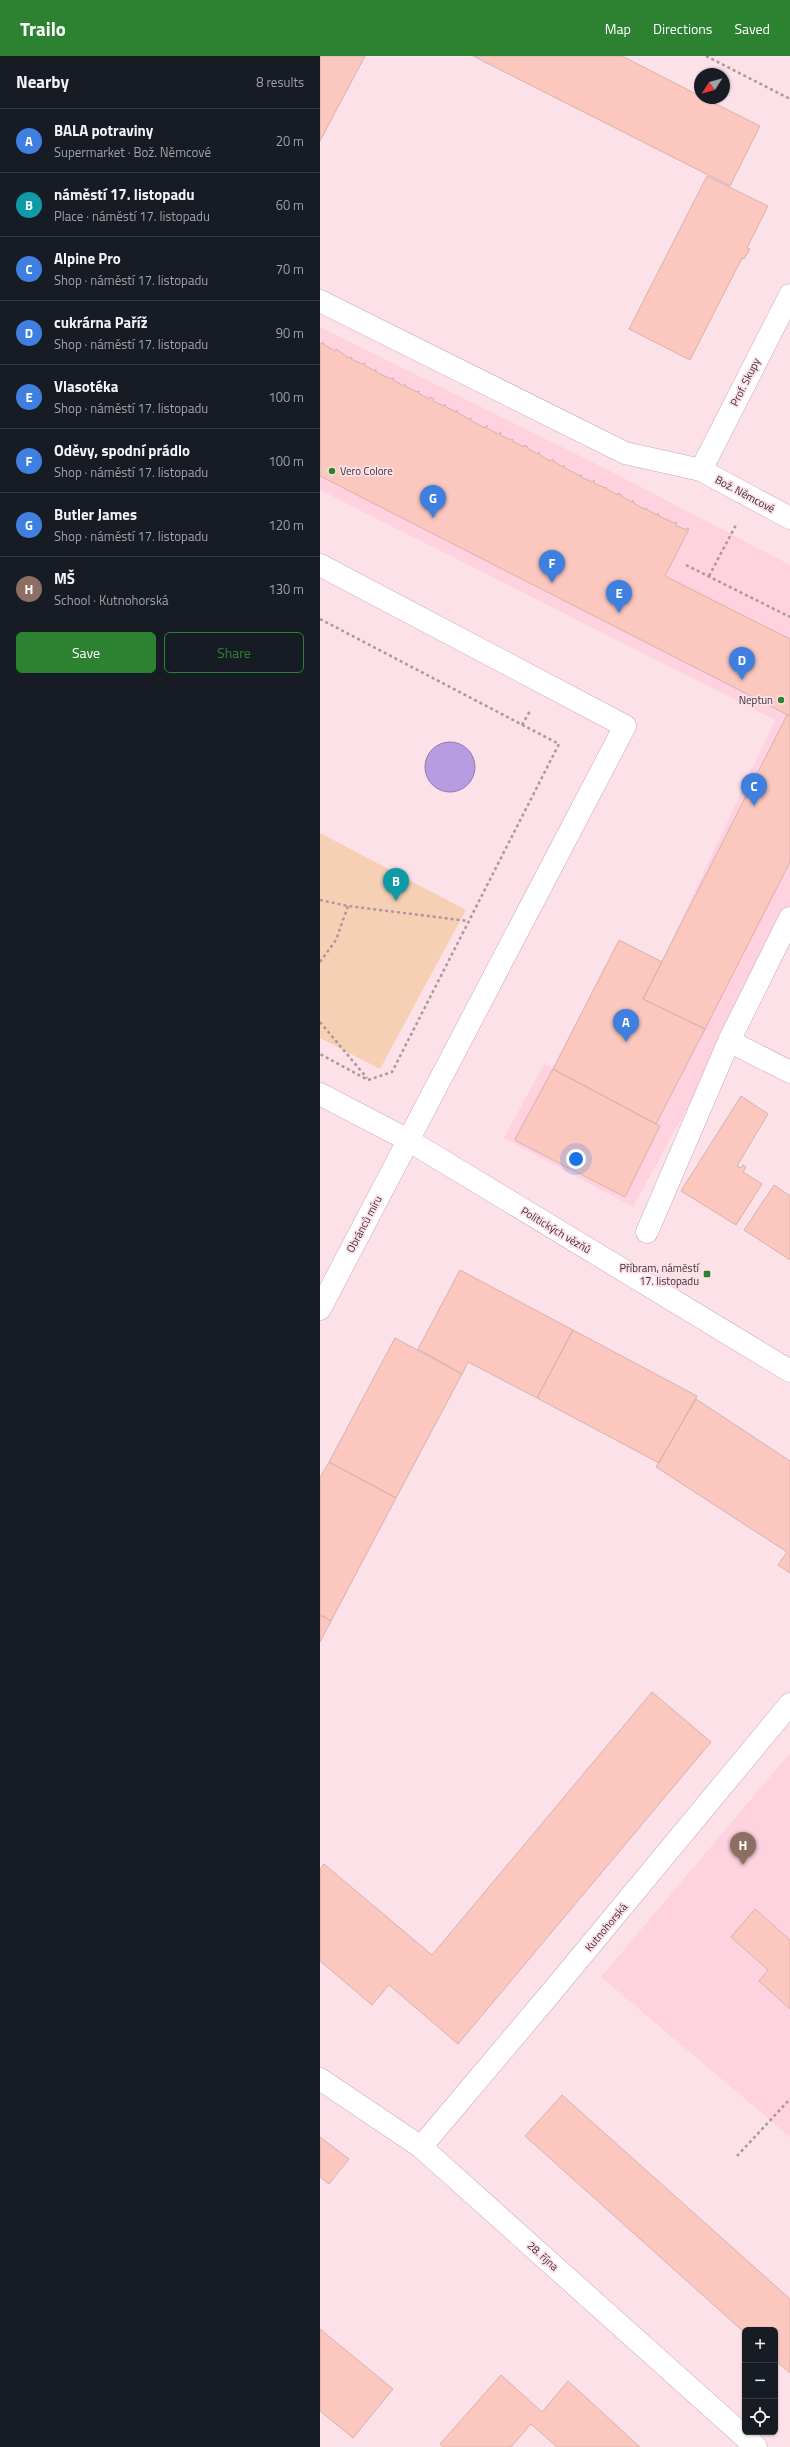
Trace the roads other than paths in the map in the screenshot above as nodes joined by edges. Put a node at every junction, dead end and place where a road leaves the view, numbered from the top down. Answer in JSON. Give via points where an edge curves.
{"nodes":[{"id":1,"x":790,"y":294,"type":"edge"},
{"id":2,"x":320,"y":301,"type":"edge"},
{"id":3,"x":701,"y":470,"type":"junction"},
{"id":4,"x":790,"y":518,"type":"edge"},
{"id":5,"x":320,"y":565,"type":"edge"},
{"id":6,"x":790,"y":918,"type":"edge"},
{"id":7,"x":729,"y":1041,"type":"junction"},
{"id":8,"x":790,"y":1072,"type":"edge"},
{"id":9,"x":320,"y":1094,"type":"edge"},
{"id":10,"x":408,"y":1140,"type":"junction"},
{"id":11,"x":647,"y":1232,"type":"dead end"},
{"id":12,"x":320,"y":1309,"type":"edge"},
{"id":13,"x":790,"y":1372,"type":"edge"},
{"id":14,"x":790,"y":1704,"type":"edge"},
{"id":15,"x":320,"y":2079,"type":"edge"},
{"id":16,"x":421,"y":2147,"type":"junction"},
{"id":17,"x":756,"y":2447,"type":"edge"}],
"edges":[{"from":1,"to":3,"type":"street","name":"Prof. Skupy"},
{"from":2,"to":3,"type":"street","name":"Bož. Němcové","via":[[625,453]]},
{"from":3,"to":4,"type":"street","name":"Bož. Němcové"},
{"from":5,"to":10,"type":"street","name":"Obránců míru","via":[[625,726]]},
{"from":6,"to":7,"type":"street"},
{"from":7,"to":8,"type":"street"},
{"from":7,"to":11,"type":"street"},
{"from":9,"to":10,"type":"street","name":"Politických vězňů"},
{"from":10,"to":12,"type":"street","name":"Obránců míru"},
{"from":10,"to":13,"type":"street","name":"Politických vězňů"},
{"from":14,"to":16,"type":"street","name":"Kutnohorská"},
{"from":15,"to":16,"type":"street","name":"28. října"},
{"from":16,"to":17,"type":"street","name":"28. října"}]}
